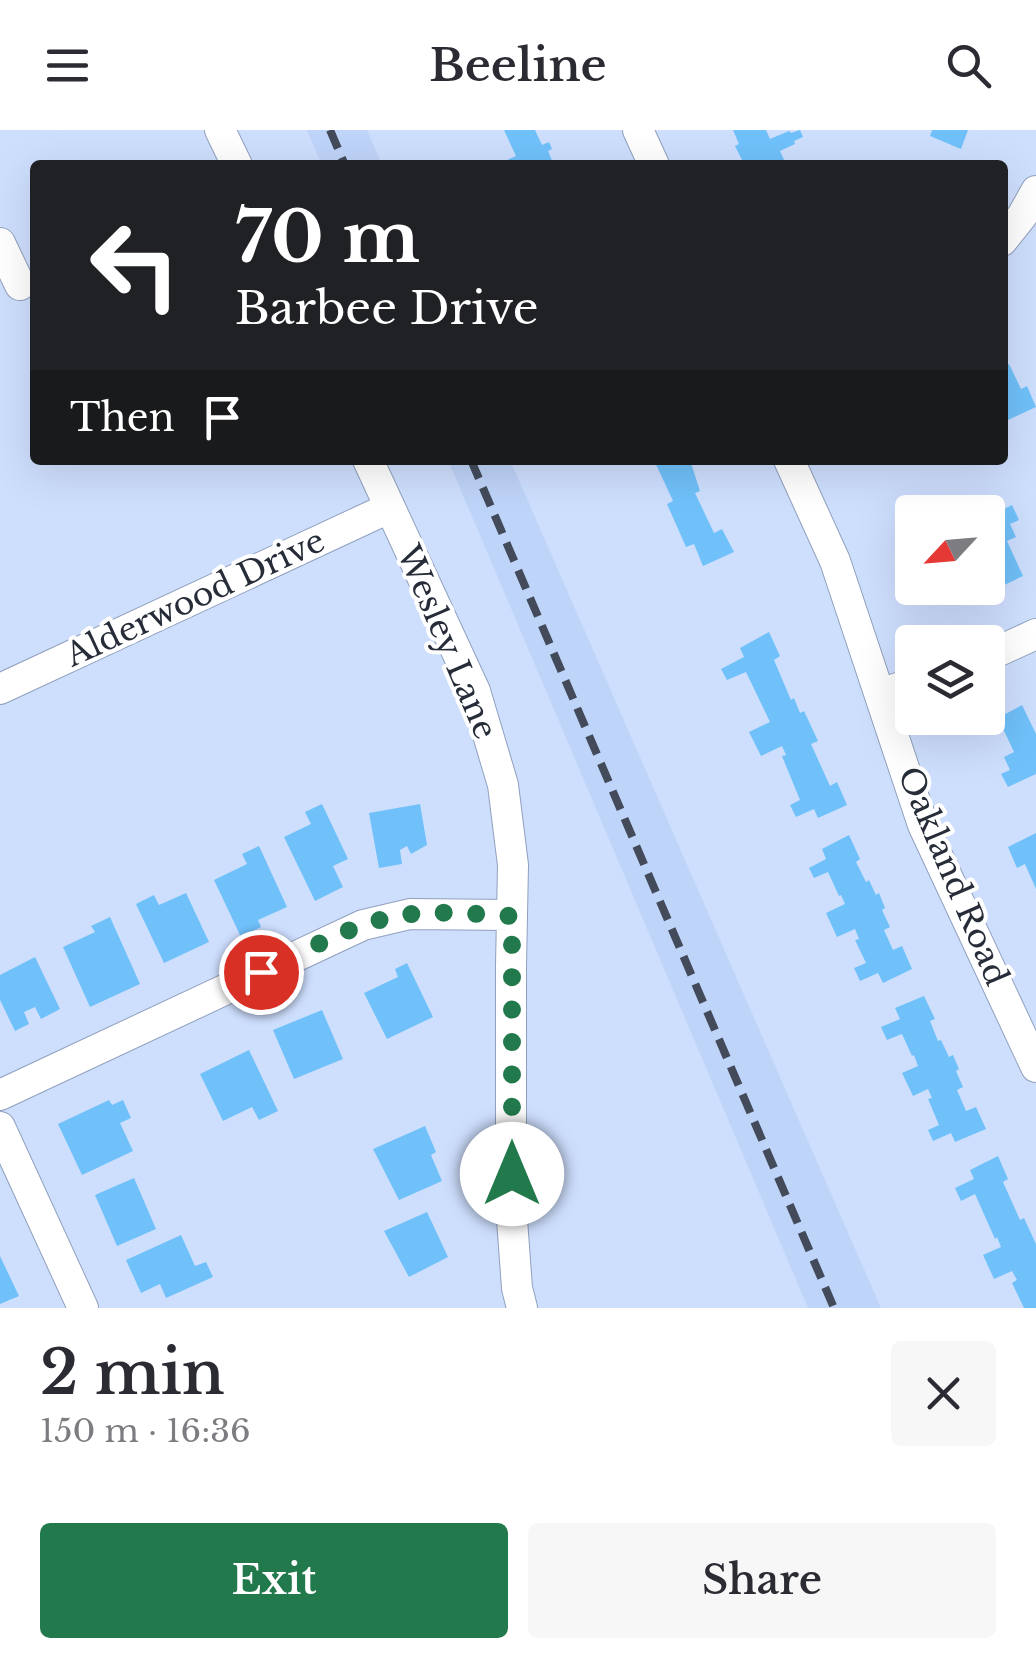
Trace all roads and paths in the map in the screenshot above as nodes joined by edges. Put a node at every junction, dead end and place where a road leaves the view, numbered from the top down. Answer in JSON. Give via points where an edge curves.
{"nodes":[{"id":1,"x":220,"y":130,"type":"edge"},
{"id":2,"x":638,"y":130,"type":"edge"},
{"id":3,"x":235,"y":160,"type":"edge"},
{"id":4,"x":652,"y":160,"type":"edge"},
{"id":5,"x":1036,"y":191,"type":"edge"},
{"id":6,"x":1008,"y":234,"type":"edge"},
{"id":7,"x":0,"y":242,"type":"edge"},
{"id":8,"x":18,"y":286,"type":"edge"},
{"id":9,"x":370,"y":465,"type":"edge"},
{"id":10,"x":791,"y":465,"type":"edge"},
{"id":11,"x":389,"y":508,"type":"junction"},
{"id":12,"x":1036,"y":634,"type":"edge"},
{"id":13,"x":1005,"y":648,"type":"edge"},
{"id":14,"x":0,"y":689,"type":"edge"},
{"id":15,"x":895,"y":689,"type":"edge"},
{"id":16,"x":881,"y":694,"type":"junction"},
{"id":17,"x":512,"y":916,"type":"junction"},
{"id":18,"x":1036,"y":1067,"type":"edge"},
{"id":19,"x":0,"y":1094,"type":"edge"},
{"id":20,"x":0,"y":1127,"type":"edge"},
{"id":21,"x":83,"y":1308,"type":"edge"},
{"id":22,"x":522,"y":1308,"type":"edge"}],
"edges":[{"from":1,"to":3,"type":"street"},
{"from":2,"to":4,"type":"street"},
{"from":5,"to":6,"type":"street"},
{"from":7,"to":8,"type":"street"},
{"from":9,"to":11,"type":"street","name":"Wesley Lane"},
{"from":10,"to":16,"type":"street","name":"Oakland Road","via":[[836,561]]},
{"from":11,"to":14,"type":"street","name":"Alderwood Drive"},
{"from":11,"to":17,"type":"street","name":"Wesley Lane","via":[[475,691],[503,785]]},
{"from":12,"to":13,"type":"street"},
{"from":15,"to":16,"type":"street"},
{"from":16,"to":18,"type":"street","name":"Oakland Road","via":[[923,825]]},
{"from":17,"to":19,"type":"street","via":[[410,914],[363,924]]},
{"from":17,"to":22,"type":"street","name":"Wesley Lane","via":[[512,1206]]},
{"from":20,"to":21,"type":"street"}]}
